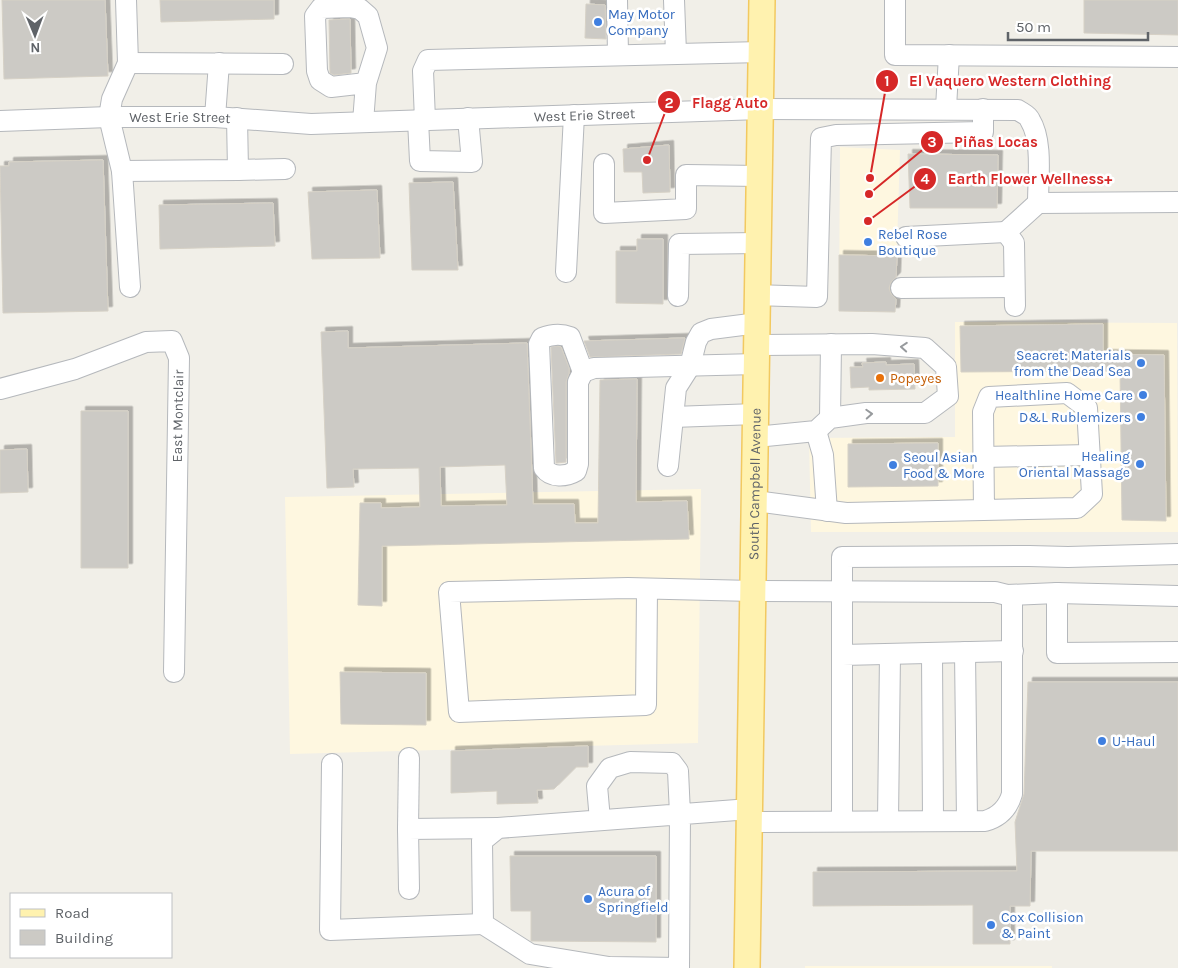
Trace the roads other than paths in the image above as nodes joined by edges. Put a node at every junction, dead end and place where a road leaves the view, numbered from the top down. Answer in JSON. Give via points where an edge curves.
{"nodes":[{"id":1,"x":126,"y":0,"type":"edge"},
{"id":2,"x":617,"y":0,"type":"edge"},
{"id":3,"x":674,"y":0,"type":"edge"},
{"id":4,"x":762,"y":0,"type":"edge"},
{"id":5,"x":895,"y":0,"type":"edge"},
{"id":6,"x":762,"y":52,"type":"junction"},
{"id":7,"x":676,"y":53,"type":"junction"},
{"id":8,"x":618,"y":54,"type":"junction"},
{"id":9,"x":949,"y":56,"type":"junction"},
{"id":10,"x":1178,"y":57,"type":"edge"},
{"id":11,"x":128,"y":63,"type":"junction"},
{"id":12,"x":219,"y":63,"type":"junction"},
{"id":13,"x":283,"y":64,"type":"dead end"},
{"id":14,"x":366,"y":83,"type":"dead end"},
{"id":15,"x":761,"y":108,"type":"junction"},
{"id":16,"x":835,"y":108,"type":"junction"},
{"id":17,"x":946,"y":108,"type":"junction"},
{"id":18,"x":983,"y":109,"type":"junction"},
{"id":19,"x":574,"y":115,"type":"junction"},
{"id":20,"x":110,"y":117,"type":"junction"},
{"id":21,"x":216,"y":117,"type":"junction"},
{"id":22,"x":237,"y":118,"type":"junction"},
{"id":23,"x":468,"y":118,"type":"junction"},
{"id":24,"x":421,"y":120,"type":"junction"},
{"id":25,"x":0,"y":121,"type":"edge"},
{"id":26,"x":363,"y":122,"type":"junction"},
{"id":27,"x":836,"y":136,"type":"junction"},
{"id":28,"x":604,"y":164,"type":"dead end"},
{"id":29,"x":285,"y":169,"type":"dead end"},
{"id":30,"x":238,"y":170,"type":"junction"},
{"id":31,"x":122,"y":171,"type":"junction"},
{"id":32,"x":760,"y":176,"type":"junction"},
{"id":33,"x":1038,"y":202,"type":"junction"},
{"id":34,"x":1178,"y":202,"type":"edge"},
{"id":35,"x":1006,"y":232,"type":"junction"},
{"id":36,"x":906,"y":236,"type":"dead end"},
{"id":37,"x":759,"y":243,"type":"junction"},
{"id":38,"x":566,"y":272,"type":"dead end"},
{"id":39,"x":130,"y":287,"type":"dead end"},
{"id":40,"x":901,"y":288,"type":"dead end"},
{"id":41,"x":758,"y":295,"type":"junction"},
{"id":42,"x":678,"y":296,"type":"dead end"},
{"id":43,"x":757,"y":344,"type":"junction"},
{"id":44,"x":831,"y":344,"type":"junction"},
{"id":45,"x":690,"y":366,"type":"junction"},
{"id":46,"x":583,"y":372,"type":"junction"},
{"id":47,"x":0,"y":389,"type":"edge"},
{"id":48,"x":673,"y":417,"type":"junction"},
{"id":49,"x":823,"y":424,"type":"junction"},
{"id":50,"x":756,"y":426,"type":"junction"},
{"id":51,"x":1090,"y":455,"type":"junction"},
{"id":52,"x":983,"y":456,"type":"junction"},
{"id":53,"x":668,"y":466,"type":"dead end"},
{"id":54,"x":755,"y":501,"type":"junction"},
{"id":55,"x":984,"y":510,"type":"junction"},
{"id":56,"x":827,"y":511,"type":"junction"},
{"id":57,"x":1178,"y":554,"type":"edge"},
{"id":58,"x":647,"y":589,"type":"junction"},
{"id":59,"x":753,"y":590,"type":"junction"},
{"id":60,"x":844,"y":591,"type":"junction"},
{"id":61,"x":1057,"y":593,"type":"junction"},
{"id":62,"x":1007,"y":595,"type":"junction"},
{"id":63,"x":1178,"y":596,"type":"edge"},
{"id":64,"x":1013,"y":651,"type":"junction"},
{"id":65,"x":965,"y":652,"type":"junction"},
{"id":66,"x":1178,"y":652,"type":"edge"},
{"id":67,"x":932,"y":653,"type":"junction"},
{"id":68,"x":890,"y":654,"type":"junction"},
{"id":69,"x":842,"y":655,"type":"junction"},
{"id":70,"x":174,"y":672,"type":"dead end"},
{"id":71,"x":409,"y":758,"type":"dead end"},
{"id":72,"x":332,"y":764,"type":"dead end"},
{"id":73,"x":680,"y":814,"type":"junction"},
{"id":74,"x":749,"y":815,"type":"junction"},
{"id":75,"x":600,"y":820,"type":"junction"},
{"id":76,"x":888,"y":821,"type":"junction"},
{"id":77,"x":933,"y":821,"type":"junction"},
{"id":78,"x":967,"y":821,"type":"junction"},
{"id":79,"x":842,"y":822,"type":"junction"},
{"id":80,"x":498,"y":828,"type":"junction"},
{"id":81,"x":408,"y":829,"type":"junction"},
{"id":82,"x":409,"y":889,"type":"dead end"},
{"id":83,"x":483,"y":924,"type":"junction"},
{"id":84,"x":680,"y":968,"type":"edge"},
{"id":85,"x":747,"y":968,"type":"edge"}],
"edges":[{"from":1,"to":11,"type":"street"},
{"from":2,"to":8,"type":"street"},
{"from":3,"to":7,"type":"street"},
{"from":4,"to":6,"type":"main road","name":"South Campbell Avenue"},
{"from":5,"to":9,"type":"street","via":[[895,55]]},
{"from":6,"to":7,"type":"street"},
{"from":6,"to":15,"type":"main road","name":"South Campbell Avenue"},
{"from":7,"to":8,"type":"street"},
{"from":8,"to":24,"type":"street","via":[[428,60],[423,71]]},
{"from":9,"to":10,"type":"street"},
{"from":9,"to":17,"type":"street"},
{"from":11,"to":12,"type":"street"},
{"from":11,"to":20,"type":"street","via":[[112,99]]},
{"from":12,"to":13,"type":"street"},
{"from":12,"to":21,"type":"street"},
{"from":14,"to":26,"type":"street"},
{"from":15,"to":16,"type":"street","name":"West Erie Street"},
{"from":15,"to":19,"type":"street","name":"West Erie Street"},
{"from":15,"to":32,"type":"main road","name":"South Campbell Avenue"},
{"from":16,"to":17,"type":"street","name":"West Erie Street"},
{"from":16,"to":27,"type":"street"},
{"from":17,"to":18,"type":"street","name":"West Erie Street"},
{"from":18,"to":27,"type":"street","via":[[983,132]]},
{"from":18,"to":33,"type":"street","name":"West Erie Street","via":[[1018,110],[1029,118],[1038,147]]},
{"from":19,"to":23,"type":"street","name":"West Erie Street"},
{"from":19,"to":38,"type":"street"},
{"from":20,"to":21,"type":"street","name":"West Erie Street"},
{"from":20,"to":25,"type":"street","name":"West Erie Street"},
{"from":20,"to":31,"type":"street"},
{"from":21,"to":22,"type":"street","name":"West Erie Street"},
{"from":22,"to":26,"type":"street","name":"West Erie Street","via":[[311,124]]},
{"from":22,"to":30,"type":"street"},
{"from":23,"to":24,"type":"street","name":"West Erie Street"},
{"from":23,"to":24,"type":"street","via":[[472,162],[420,161]]},
{"from":24,"to":26,"type":"street","name":"West Erie Street"},
{"from":27,"to":41,"type":"street","via":[[821,138],[816,297]]},
{"from":28,"to":32,"type":"street","via":[[604,213],[686,209],[686,175]]},
{"from":29,"to":30,"type":"street"},
{"from":30,"to":31,"type":"street"},
{"from":31,"to":39,"type":"street"},
{"from":32,"to":37,"type":"main road","name":"South Campbell Avenue"},
{"from":33,"to":34,"type":"street"},
{"from":33,"to":35,"type":"street"},
{"from":35,"to":36,"type":"street"},
{"from":35,"to":40,"type":"street","via":[[1014,243],[1015,296]]},
{"from":37,"to":41,"type":"main road","name":"South Campbell Avenue"},
{"from":37,"to":42,"type":"street","via":[[679,244]]},
{"from":41,"to":43,"type":"main road","name":"South Campbell Avenue"},
{"from":43,"to":44,"type":"street"},
{"from":43,"to":45,"type":"street"},
{"from":43,"to":45,"type":"street","via":[[711,329],[701,333]]},
{"from":43,"to":50,"type":"main road","name":"South Campbell Avenue"},
{"from":44,"to":49,"type":"street"},
{"from":49,"to":44,"type":"street","one_way":true,"via":[[866,413],[924,413],[948,396],[946,367],[925,348]]},
{"from":45,"to":46,"type":"street","via":[[594,368]]},
{"from":45,"to":48,"type":"street","via":[[676,388]]},
{"from":46,"to":46,"type":"street","via":[[578,382],[576,471],[571,475],[548,474],[544,468],[539,344],[542,338],[563,334],[570,337]]},
{"from":47,"to":70,"type":"street","name":"East Montclair","via":[[75,369],[146,342],[172,341],[179,358]]},
{"from":48,"to":50,"type":"street"},
{"from":48,"to":53,"type":"street"},
{"from":49,"to":50,"type":"street"},
{"from":49,"to":56,"type":"street"},
{"from":50,"to":54,"type":"main road","name":"South Campbell Avenue"},
{"from":51,"to":52,"type":"street"},
{"from":51,"to":52,"type":"street","via":[[1087,408],[1067,393],[989,397],[982,412]]},
{"from":51,"to":55,"type":"street","via":[[1092,494],[1077,508]]},
{"from":52,"to":55,"type":"street"},
{"from":54,"to":56,"type":"street"},
{"from":54,"to":59,"type":"main road","name":"South Campbell Avenue"},
{"from":55,"to":56,"type":"street"},
{"from":57,"to":60,"type":"street","via":[[842,557]]},
{"from":58,"to":58,"type":"street","via":[[449,592],[458,712],[646,705]]},
{"from":58,"to":59,"type":"street"},
{"from":59,"to":60,"type":"street"},
{"from":59,"to":74,"type":"main road","name":"South Campbell Avenue"},
{"from":60,"to":62,"type":"street","via":[[995,592]]},
{"from":60,"to":69,"type":"street"},
{"from":61,"to":62,"type":"street"},
{"from":61,"to":63,"type":"street"},
{"from":61,"to":66,"type":"street","via":[[1057,653]]},
{"from":62,"to":64,"type":"street","via":[[1012,600]]},
{"from":64,"to":65,"type":"street"},
{"from":64,"to":78,"type":"street","via":[[1010,804],[994,818]]},
{"from":65,"to":67,"type":"street"},
{"from":65,"to":78,"type":"street"},
{"from":67,"to":68,"type":"street"},
{"from":67,"to":77,"type":"street"},
{"from":68,"to":69,"type":"street"},
{"from":68,"to":76,"type":"street"},
{"from":69,"to":79,"type":"street"},
{"from":71,"to":81,"type":"street"},
{"from":72,"to":83,"type":"street","via":[[330,930]]},
{"from":73,"to":74,"type":"street"},
{"from":73,"to":75,"type":"street"},
{"from":73,"to":75,"type":"street","via":[[678,771],[672,763],[630,762],[610,768],[597,786]]},
{"from":73,"to":84,"type":"street"},
{"from":74,"to":79,"type":"street"},
{"from":74,"to":85,"type":"main road","name":"South Campbell Avenue"},
{"from":75,"to":80,"type":"street"},
{"from":76,"to":77,"type":"street"},
{"from":76,"to":79,"type":"street"},
{"from":77,"to":78,"type":"street"},
{"from":80,"to":81,"type":"street"},
{"from":80,"to":83,"type":"street","via":[[482,841]]},
{"from":81,"to":82,"type":"street"},
{"from":83,"to":84,"type":"street","via":[[530,954],[609,967]]}]}
